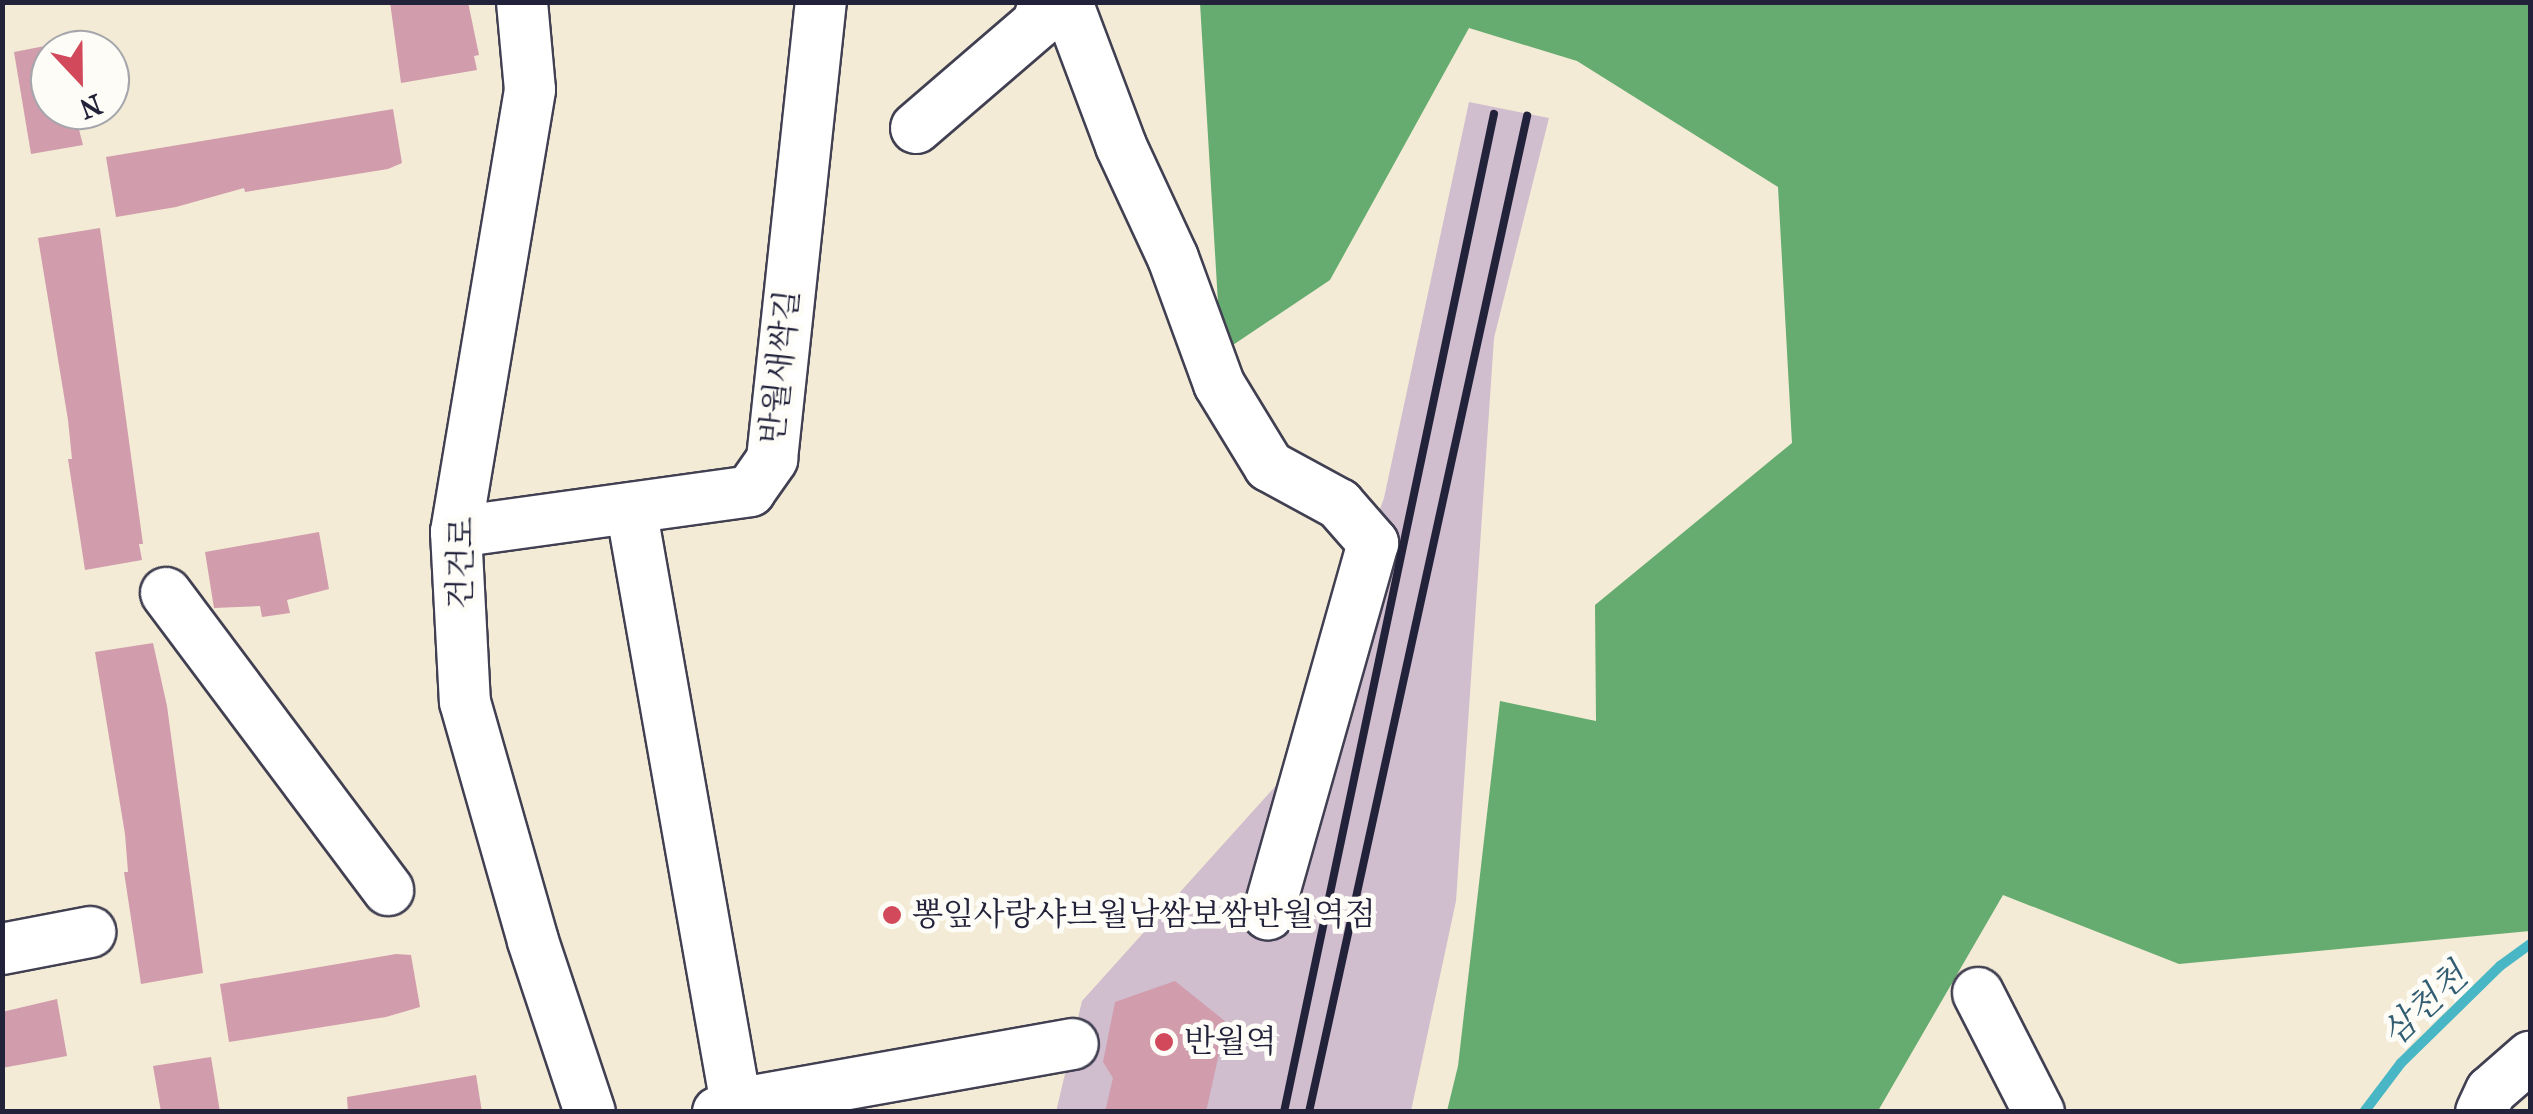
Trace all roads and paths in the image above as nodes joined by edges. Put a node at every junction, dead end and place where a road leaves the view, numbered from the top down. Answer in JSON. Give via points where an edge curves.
{"nodes":[{"id":1,"x":522,"y":2,"type":"edge"},
{"id":2,"x":821,"y":2,"type":"edge"},
{"id":3,"x":1044,"y":2,"type":"edge"},
{"id":4,"x":1067,"y":2,"type":"edge"},
{"id":5,"x":916,"y":128,"type":"dead end"},
{"id":6,"x":631,"y":508,"type":"junction"},
{"id":7,"x":456,"y":532,"type":"junction"},
{"id":8,"x":166,"y":593,"type":"dead end"},
{"id":9,"x":388,"y":890,"type":"dead end"},
{"id":10,"x":1268,"y":914,"type":"dead end"},
{"id":11,"x":90,"y":932,"type":"dead end"},
{"id":12,"x":2,"y":948,"type":"edge"},
{"id":13,"x":1978,"y":993,"type":"dead end"},
{"id":14,"x":1073,"y":1044,"type":"dead end"},
{"id":15,"x":2530,"y":1057,"type":"edge"},
{"id":16,"x":727,"y":1108,"type":"edge"},
{"id":17,"x":590,"y":1112,"type":"edge"},
{"id":18,"x":2039,"y":1112,"type":"edge"},
{"id":19,"x":2481,"y":1112,"type":"edge"}],
"edges":[{"from":1,"to":7,"type":"street","name":"건건로","via":[[530,90]]},
{"from":2,"to":6,"type":"street","name":"반월새싹길","via":[[772,458],[750,490]]},
{"from":3,"to":5,"type":"street","via":[[1038,23]]},
{"from":4,"to":10,"type":"street","via":[[1219,384],[1269,466],[1339,504],[1373,543]]},
{"from":6,"to":7,"type":"street","name":"반월새싹길"},
{"from":6,"to":16,"type":"street"},
{"from":7,"to":17,"type":"street","name":"건건로","via":[[466,702],[533,941]]},
{"from":8,"to":9,"type":"street"},
{"from":11,"to":12,"type":"street"},
{"from":13,"to":18,"type":"street"},
{"from":14,"to":16,"type":"street"},
{"from":15,"to":19,"type":"street","via":[[2491,1091]]}]}
